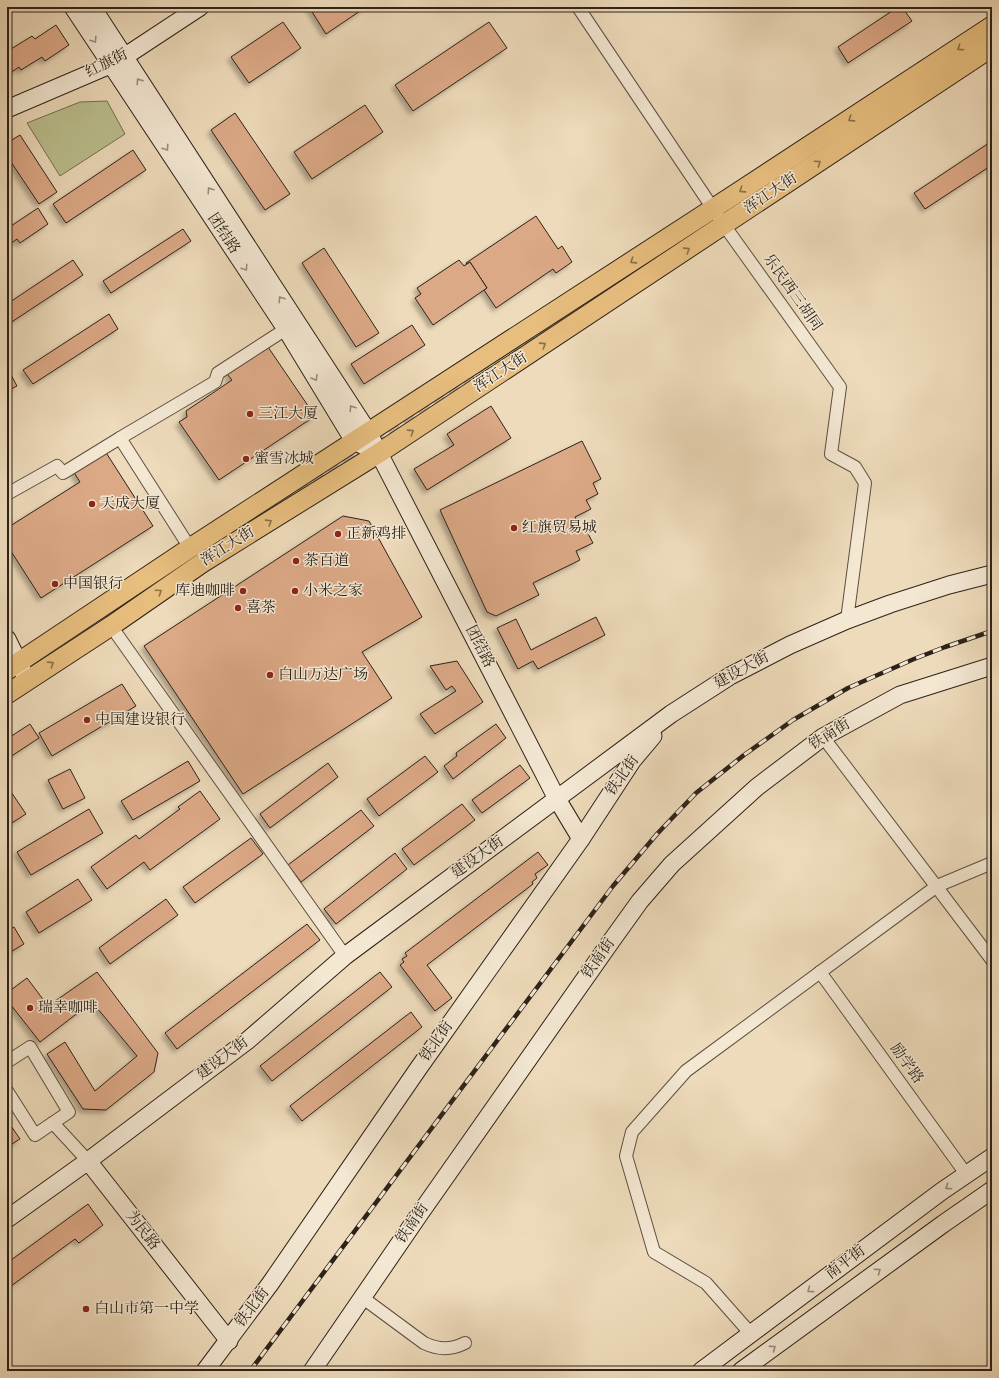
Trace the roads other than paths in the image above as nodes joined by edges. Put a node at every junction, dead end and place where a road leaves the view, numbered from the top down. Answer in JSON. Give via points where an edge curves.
{"nodes":[{"id":1,"x":73,"y":7,"type":"edge"},
{"id":2,"x":92,"y":7,"type":"edge"},
{"id":3,"x":200,"y":7,"type":"edge"},
{"id":4,"x":578,"y":7,"type":"edge"},
{"id":5,"x":992,"y":26,"type":"edge"},
{"id":6,"x":992,"y":47,"type":"edge"},
{"id":7,"x":117,"y":61,"type":"junction"},
{"id":8,"x":7,"y":109,"type":"edge"},
{"id":9,"x":714,"y":208,"type":"junction"},
{"id":10,"x":724,"y":225,"type":"junction"},
{"id":11,"x":286,"y":329,"type":"junction"},
{"id":12,"x":361,"y":437,"type":"junction"},
{"id":13,"x":120,"y":438,"type":"junction"},
{"id":14,"x":379,"y":453,"type":"junction"},
{"id":15,"x":7,"y":494,"type":"edge"},
{"id":16,"x":190,"y":548,"type":"junction"},
{"id":17,"x":992,"y":574,"type":"edge"},
{"id":18,"x":847,"y":620,"type":"junction"},
{"id":19,"x":111,"y":626,"type":"junction"},
{"id":20,"x":7,"y":639,"type":"edge"},
{"id":21,"x":13,"y":666,"type":"edge"},
{"id":22,"x":992,"y":666,"type":"edge"},
{"id":23,"x":27,"y":680,"type":"junction"},
{"id":24,"x":7,"y":694,"type":"edge"},
{"id":25,"x":671,"y":714,"type":"junction"},
{"id":26,"x":823,"y":737,"type":"junction"},
{"id":27,"x":557,"y":799,"type":"junction"},
{"id":28,"x":581,"y":839,"type":"junction"},
{"id":29,"x":992,"y":862,"type":"edge"},
{"id":30,"x":937,"y":886,"type":"junction"},
{"id":31,"x":345,"y":956,"type":"junction"},
{"id":32,"x":992,"y":960,"type":"edge"},
{"id":33,"x":820,"y":972,"type":"junction"},
{"id":34,"x":8,"y":1059,"type":"edge"},
{"id":35,"x":7,"y":1091,"type":"edge"},
{"id":36,"x":53,"y":1123,"type":"junction"},
{"id":37,"x":992,"y":1157,"type":"edge"},
{"id":38,"x":88,"y":1161,"type":"junction"},
{"id":39,"x":966,"y":1174,"type":"junction"},
{"id":40,"x":992,"y":1190,"type":"edge"},
{"id":41,"x":7,"y":1219,"type":"edge"},
{"id":42,"x":362,"y":1298,"type":"junction"},
{"id":43,"x":750,"y":1334,"type":"junction"},
{"id":44,"x":228,"y":1341,"type":"junction"},
{"id":45,"x":465,"y":1343,"type":"dead end"},
{"id":46,"x":205,"y":1371,"type":"edge"},
{"id":47,"x":312,"y":1371,"type":"edge"},
{"id":48,"x":701,"y":1371,"type":"edge"},
{"id":49,"x":741,"y":1371,"type":"edge"}],
"edges":[{"from":1,"to":7,"type":"street","name":"团结路","one_way":true},
{"from":2,"to":7,"type":"street","name":"团结路"},
{"from":3,"to":7,"type":"street","name":"红旗街"},
{"from":4,"to":9,"type":"street","name":"乐民西三胡同"},
{"from":5,"to":9,"type":"main road","name":"浑江大街","one_way":true},
{"from":10,"to":6,"type":"main road","name":"浑江大街","one_way":true},
{"from":7,"to":8,"type":"street","name":"红旗街"},
{"from":7,"to":11,"type":"street","name":"团结路","one_way":true},
{"from":12,"to":7,"type":"street","name":"团结路","one_way":true},
{"from":9,"to":10,"type":"street","name":"乐民西三胡同"},
{"from":9,"to":12,"type":"main road","name":"浑江大街","one_way":true},
{"from":14,"to":10,"type":"main road","name":"浑江大街","one_way":true},
{"from":10,"to":18,"type":"street","name":"乐民西三胡同","via":[[840,387],[831,454],[855,467],[865,483]]},
{"from":11,"to":12,"type":"street","name":"团结路","one_way":true},
{"from":11,"to":13,"type":"street","via":[[218,373],[215,382]]},
{"from":12,"to":14,"type":"street","name":"团结路"},
{"from":12,"to":16,"type":"main road","name":"浑江大街"},
{"from":13,"to":15,"type":"street","via":[[63,473],[56,466]]},
{"from":13,"to":16,"type":"street"},
{"from":19,"to":14,"type":"main road","name":"浑江大街","one_way":true,"via":[[202,563]]},
{"from":14,"to":27,"type":"street","name":"团结路"},
{"from":16,"to":21,"type":"main road","name":"浑江大街"},
{"from":17,"to":18,"type":"street","name":"建设大街","via":[[949,584]]},
{"from":18,"to":25,"type":"street","name":"建设大街","via":[[790,645],[730,676]]},
{"from":23,"to":19,"type":"main road","name":"浑江大街","one_way":true},
{"from":19,"to":31,"type":"street"},
{"from":20,"to":21,"type":"street"},
{"from":21,"to":23,"type":"street"},
{"from":22,"to":26,"type":"street","name":"铁南街","via":[[900,695]]},
{"from":23,"to":24,"type":"main road","name":"浑江大街"},
{"from":25,"to":27,"type":"street","name":"建设大街"},
{"from":25,"to":28,"type":"street","name":"铁北街","via":[[632,761]]},
{"from":26,"to":30,"type":"street"},
{"from":26,"to":42,"type":"street","name":"铁南街","via":[[757,787],[716,823],[672,864],[640,901]]},
{"from":27,"to":28,"type":"street","name":"团结路"},
{"from":27,"to":31,"type":"street","name":"建设大街"},
{"from":28,"to":44,"type":"street","name":"铁北街"},
{"from":29,"to":30,"type":"street"},
{"from":30,"to":32,"type":"street"},
{"from":30,"to":33,"type":"street"},
{"from":31,"to":38,"type":"street","name":"建设大街","via":[[247,1041]]},
{"from":33,"to":39,"type":"street","name":"励学路"},
{"from":33,"to":43,"type":"street","via":[[686,1071],[632,1132],[626,1156],[654,1252],[706,1284]]},
{"from":34,"to":36,"type":"street","via":[[30,1048],[69,1112]]},
{"from":35,"to":36,"type":"street","via":[[35,1136]]},
{"from":36,"to":38,"type":"street","name":"为民路"},
{"from":37,"to":39,"type":"street","name":"南平街"},
{"from":38,"to":41,"type":"street","name":"建设大街"},
{"from":38,"to":44,"type":"street","name":"为民路"},
{"from":39,"to":43,"type":"street","name":"南平街","one_way":true},
{"from":49,"to":40,"type":"street","name":"南平街","one_way":true},
{"from":42,"to":45,"type":"street","via":[[434,1348],[455,1347]]},
{"from":42,"to":47,"type":"street","name":"铁南街"},
{"from":43,"to":48,"type":"street","name":"南平街"},
{"from":44,"to":46,"type":"street","name":"铁北街"}]}
